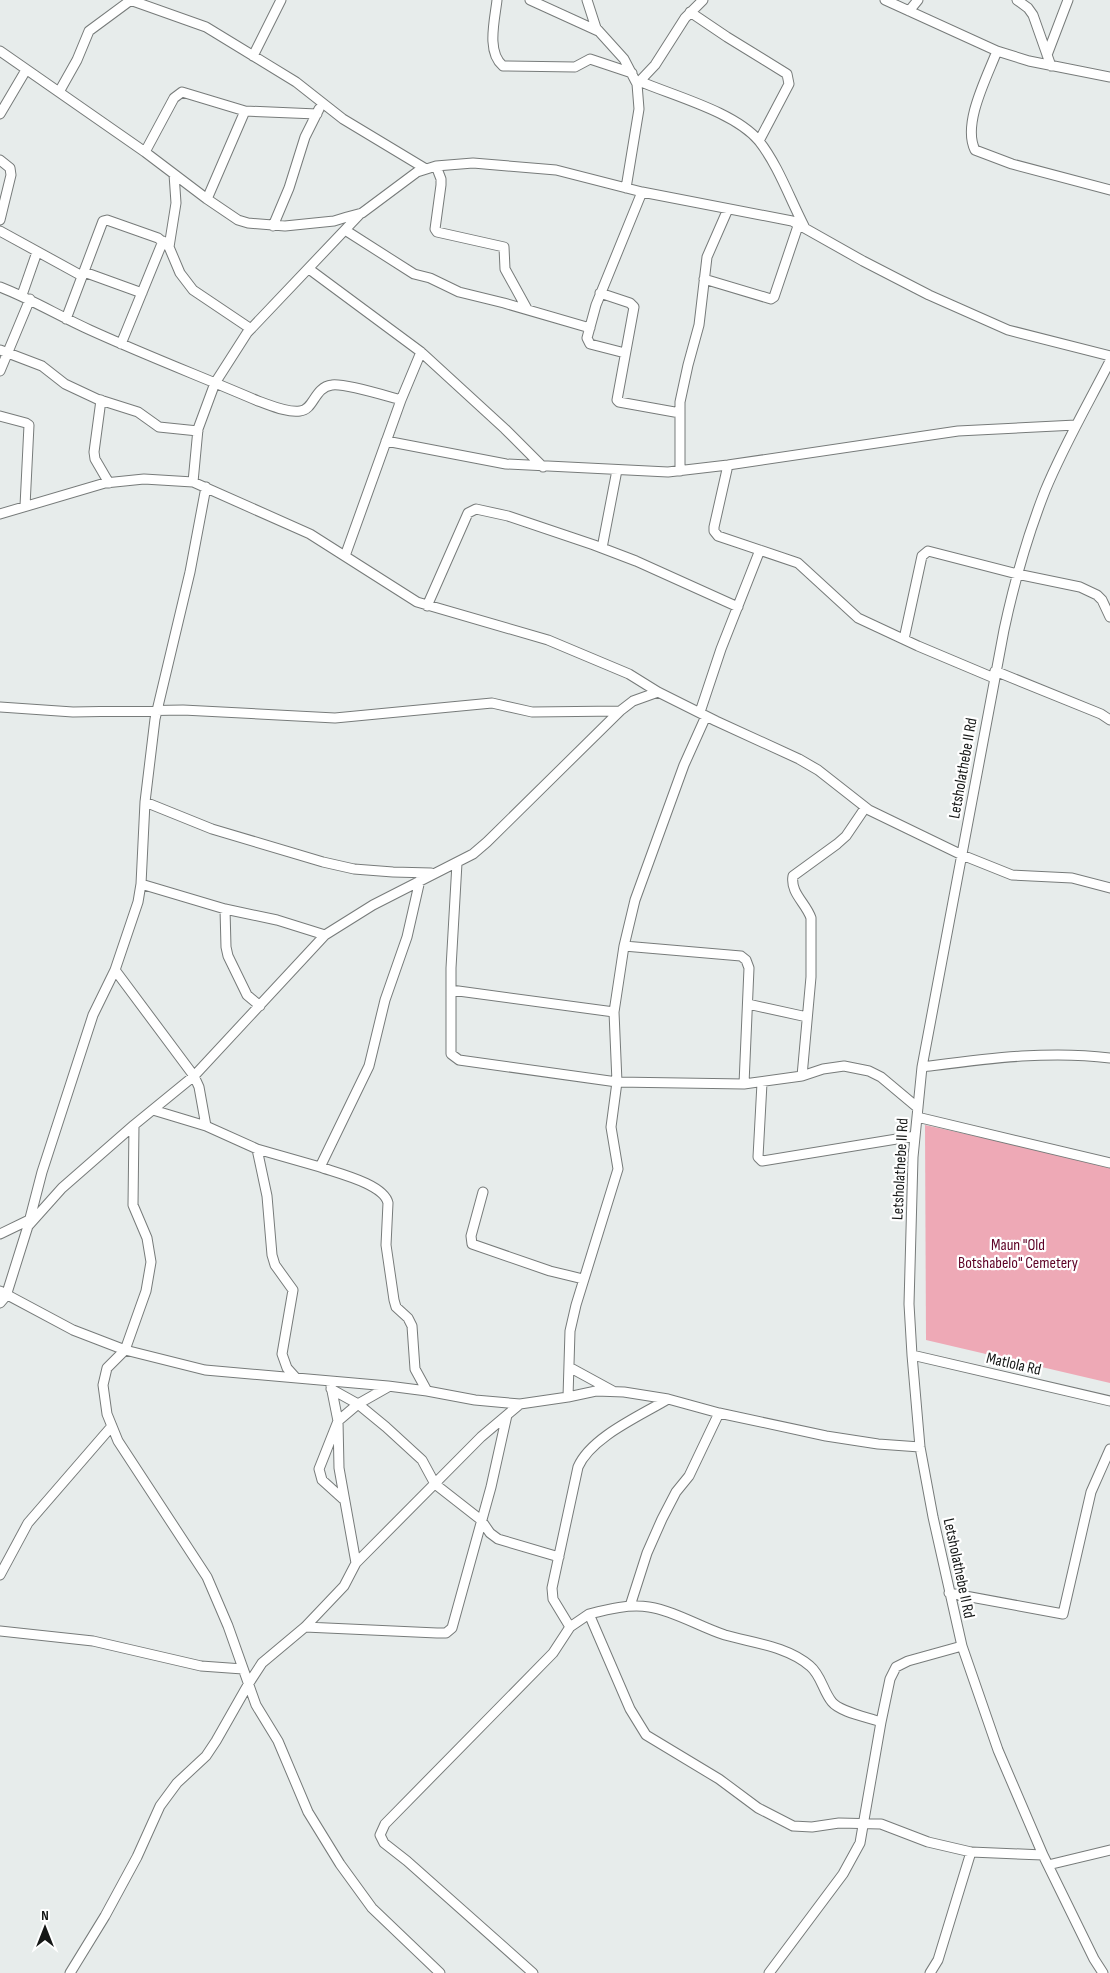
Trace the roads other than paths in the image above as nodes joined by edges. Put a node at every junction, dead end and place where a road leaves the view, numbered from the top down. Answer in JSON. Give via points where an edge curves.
{"nodes":[{"id":1,"x":131,"y":0,"type":"edge"},
{"id":2,"x":281,"y":0,"type":"edge"},
{"id":3,"x":497,"y":0,"type":"edge"},
{"id":4,"x":530,"y":0,"type":"edge"},
{"id":5,"x":586,"y":0,"type":"edge"},
{"id":6,"x":703,"y":0,"type":"edge"},
{"id":7,"x":885,"y":0,"type":"edge"},
{"id":8,"x":918,"y":0,"type":"edge"},
{"id":9,"x":1017,"y":0,"type":"edge"},
{"id":10,"x":1068,"y":0,"type":"edge"},
{"id":11,"x":690,"y":12,"type":"junction"},
{"id":12,"x":909,"y":12,"type":"junction"},
{"id":13,"x":598,"y":31,"type":"junction"},
{"id":14,"x":0,"y":51,"type":"edge"},
{"id":15,"x":997,"y":51,"type":"junction"},
{"id":16,"x":253,"y":56,"type":"junction"},
{"id":17,"x":1047,"y":56,"type":"junction"},
{"id":18,"x":1051,"y":66,"type":"junction"},
{"id":19,"x":26,"y":70,"type":"junction"},
{"id":20,"x":632,"y":73,"type":"junction"},
{"id":21,"x":1110,"y":77,"type":"edge"},
{"id":22,"x":638,"y":82,"type":"junction"},
{"id":23,"x":59,"y":92,"type":"junction"},
{"id":24,"x":323,"y":102,"type":"junction"},
{"id":25,"x":245,"y":111,"type":"junction"},
{"id":26,"x":0,"y":114,"type":"edge"},
{"id":27,"x":317,"y":114,"type":"junction"},
{"id":28,"x":759,"y":141,"type":"junction"},
{"id":29,"x":145,"y":152,"type":"junction"},
{"id":30,"x":0,"y":160,"type":"edge"},
{"id":31,"x":436,"y":166,"type":"junction"},
{"id":32,"x":426,"y":169,"type":"junction"},
{"id":33,"x":174,"y":174,"type":"junction"},
{"id":34,"x":626,"y":188,"type":"junction"},
{"id":35,"x":1110,"y":190,"type":"edge"},
{"id":36,"x":642,"y":192,"type":"junction"},
{"id":37,"x":207,"y":199,"type":"junction"},
{"id":38,"x":728,"y":209,"type":"junction"},
{"id":39,"x":362,"y":213,"type":"junction"},
{"id":40,"x":0,"y":220,"type":"edge"},
{"id":41,"x":801,"y":225,"type":"junction"},
{"id":42,"x":273,"y":226,"type":"junction"},
{"id":43,"x":345,"y":230,"type":"junction"},
{"id":44,"x":0,"y":231,"type":"edge"},
{"id":45,"x":166,"y":244,"type":"junction"},
{"id":46,"x":37,"y":252,"type":"junction"},
{"id":47,"x":309,"y":269,"type":"junction"},
{"id":48,"x":83,"y":274,"type":"junction"},
{"id":49,"x":704,"y":279,"type":"junction"},
{"id":50,"x":0,"y":287,"type":"edge"},
{"id":51,"x":142,"y":293,"type":"junction"},
{"id":52,"x":600,"y":293,"type":"junction"},
{"id":53,"x":26,"y":297,"type":"junction"},
{"id":54,"x":527,"y":309,"type":"junction"},
{"id":55,"x":66,"y":319,"type":"junction"},
{"id":56,"x":590,"y":328,"type":"junction"},
{"id":57,"x":252,"y":329,"type":"junction"},
{"id":58,"x":121,"y":344,"type":"junction"},
{"id":59,"x":3,"y":352,"type":"edge"},
{"id":60,"x":421,"y":352,"type":"junction"},
{"id":61,"x":625,"y":353,"type":"junction"},
{"id":62,"x":1110,"y":356,"type":"edge"},
{"id":63,"x":1110,"y":361,"type":"edge"},
{"id":64,"x":0,"y":372,"type":"edge"},
{"id":65,"x":215,"y":383,"type":"junction"},
{"id":66,"x":101,"y":400,"type":"junction"},
{"id":67,"x":401,"y":400,"type":"junction"},
{"id":68,"x":680,"y":413,"type":"junction"},
{"id":69,"x":0,"y":416,"type":"edge"},
{"id":70,"x":1076,"y":425,"type":"junction"},
{"id":71,"x":198,"y":431,"type":"junction"},
{"id":72,"x":386,"y":441,"type":"junction"},
{"id":73,"x":728,"y":465,"type":"junction"},
{"id":74,"x":543,"y":467,"type":"junction"},
{"id":75,"x":617,"y":470,"type":"junction"},
{"id":76,"x":680,"y":471,"type":"junction"},
{"id":77,"x":193,"y":482,"type":"junction"},
{"id":78,"x":109,"y":483,"type":"junction"},
{"id":79,"x":206,"y":487,"type":"junction"},
{"id":80,"x":25,"y":506,"type":"junction"},
{"id":81,"x":0,"y":514,"type":"edge"},
{"id":82,"x":602,"y":548,"type":"junction"},
{"id":83,"x":760,"y":550,"type":"junction"},
{"id":84,"x":346,"y":556,"type":"junction"},
{"id":85,"x":1017,"y":574,"type":"junction"},
{"id":86,"x":427,"y":606,"type":"junction"},
{"id":87,"x":738,"y":607,"type":"junction"},
{"id":88,"x":1110,"y":617,"type":"edge"},
{"id":89,"x":904,"y":639,"type":"junction"},
{"id":90,"x":994,"y":674,"type":"junction"},
{"id":91,"x":658,"y":692,"type":"junction"},
{"id":92,"x":0,"y":707,"type":"edge"},
{"id":93,"x":157,"y":710,"type":"junction"},
{"id":94,"x":620,"y":711,"type":"junction"},
{"id":95,"x":703,"y":714,"type":"junction"},
{"id":96,"x":1110,"y":720,"type":"edge"},
{"id":97,"x":144,"y":802,"type":"junction"},
{"id":98,"x":866,"y":808,"type":"junction"},
{"id":99,"x":962,"y":855,"type":"junction"},
{"id":100,"x":457,"y":863,"type":"junction"},
{"id":101,"x":434,"y":873,"type":"junction"},
{"id":102,"x":420,"y":880,"type":"junction"},
{"id":103,"x":141,"y":884,"type":"junction"},
{"id":104,"x":1110,"y":888,"type":"edge"},
{"id":105,"x":226,"y":909,"type":"junction"},
{"id":106,"x":325,"y":934,"type":"junction"},
{"id":107,"x":624,"y":946,"type":"junction"},
{"id":108,"x":115,"y":970,"type":"junction"},
{"id":109,"x":451,"y":990,"type":"junction"},
{"id":110,"x":748,"y":1004,"type":"junction"},
{"id":111,"x":260,"y":1006,"type":"junction"},
{"id":112,"x":614,"y":1012,"type":"junction"},
{"id":113,"x":807,"y":1016,"type":"junction"},
{"id":114,"x":1110,"y":1058,"type":"edge"},
{"id":115,"x":922,"y":1067,"type":"junction"},
{"id":116,"x":194,"y":1076,"type":"junction"},
{"id":117,"x":802,"y":1076,"type":"junction"},
{"id":118,"x":617,"y":1082,"type":"junction"},
{"id":119,"x":762,"y":1083,"type":"junction"},
{"id":120,"x":744,"y":1084,"type":"junction"},
{"id":121,"x":153,"y":1110,"type":"junction"},
{"id":122,"x":917,"y":1113,"type":"junction"},
{"id":123,"x":134,"y":1125,"type":"junction"},
{"id":124,"x":206,"y":1126,"type":"junction"},
{"id":125,"x":915,"y":1136,"type":"junction"},
{"id":126,"x":257,"y":1149,"type":"junction"},
{"id":127,"x":1110,"y":1163,"type":"edge"},
{"id":128,"x":320,"y":1167,"type":"junction"},
{"id":129,"x":483,"y":1192,"type":"dead end"},
{"id":130,"x":28,"y":1223,"type":"junction"},
{"id":131,"x":0,"y":1234,"type":"edge"},
{"id":132,"x":583,"y":1279,"type":"junction"},
{"id":133,"x":2,"y":1296,"type":"edge"},
{"id":134,"x":126,"y":1350,"type":"junction"},
{"id":135,"x":912,"y":1355,"type":"junction"},
{"id":136,"x":569,"y":1367,"type":"junction"},
{"id":137,"x":296,"y":1378,"type":"junction"},
{"id":138,"x":331,"y":1385,"type":"junction"},
{"id":139,"x":388,"y":1386,"type":"junction"},
{"id":140,"x":427,"y":1391,"type":"junction"},
{"id":141,"x":614,"y":1392,"type":"junction"},
{"id":142,"x":568,"y":1397,"type":"junction"},
{"id":143,"x":668,"y":1399,"type":"junction"},
{"id":144,"x":1110,"y":1401,"type":"edge"},
{"id":145,"x":358,"y":1404,"type":"junction"},
{"id":146,"x":520,"y":1404,"type":"junction"},
{"id":147,"x":719,"y":1413,"type":"junction"},
{"id":148,"x":508,"y":1415,"type":"junction"},
{"id":149,"x":338,"y":1421,"type":"junction"},
{"id":150,"x":112,"y":1426,"type":"junction"},
{"id":151,"x":920,"y":1446,"type":"junction"},
{"id":152,"x":1110,"y":1449,"type":"edge"},
{"id":153,"x":435,"y":1484,"type":"junction"},
{"id":154,"x":343,"y":1499,"type":"junction"},
{"id":155,"x":481,"y":1520,"type":"junction"},
{"id":156,"x":559,"y":1557,"type":"junction"},
{"id":157,"x":356,"y":1563,"type":"junction"},
{"id":158,"x":0,"y":1576,"type":"edge"},
{"id":159,"x":949,"y":1592,"type":"junction"},
{"id":160,"x":630,"y":1606,"type":"junction"},
{"id":161,"x":589,"y":1614,"type":"junction"},
{"id":162,"x":305,"y":1627,"type":"junction"},
{"id":163,"x":570,"y":1627,"type":"junction"},
{"id":164,"x":0,"y":1631,"type":"edge"},
{"id":165,"x":962,"y":1646,"type":"junction"},
{"id":166,"x":243,"y":1669,"type":"junction"},
{"id":167,"x":248,"y":1683,"type":"junction"},
{"id":168,"x":880,"y":1722,"type":"junction"},
{"id":169,"x":864,"y":1823,"type":"junction"},
{"id":170,"x":1110,"y":1850,"type":"edge"},
{"id":171,"x":971,"y":1852,"type":"junction"},
{"id":172,"x":1043,"y":1855,"type":"junction"},
{"id":173,"x":1048,"y":1865,"type":"junction"},
{"id":174,"x":70,"y":1973,"type":"edge"},
{"id":175,"x":440,"y":1973,"type":"edge"},
{"id":176,"x":532,"y":1973,"type":"edge"},
{"id":177,"x":769,"y":1973,"type":"edge"},
{"id":178,"x":930,"y":1973,"type":"edge"},
{"id":179,"x":1103,"y":1973,"type":"edge"}],
"edges":[{"from":1,"to":16,"type":"street","via":[[206,27]]},
{"from":1,"to":23,"type":"street","via":[[89,31]]},
{"from":2,"to":16,"type":"street"},
{"from":3,"to":20,"type":"street","via":[[493,45],[503,66],[575,67],[590,59]]},
{"from":4,"to":13,"type":"street"},
{"from":5,"to":13,"type":"street"},
{"from":6,"to":11,"type":"street"},
{"from":7,"to":12,"type":"street"},
{"from":8,"to":12,"type":"street"},
{"from":9,"to":17,"type":"street","via":[[1033,14]]},
{"from":10,"to":17,"type":"street"},
{"from":11,"to":22,"type":"street","via":[[655,65]]},
{"from":11,"to":28,"type":"street","via":[[787,74],[789,84]]},
{"from":12,"to":15,"type":"street"},
{"from":13,"to":20,"type":"street","via":[[624,58]]},
{"from":14,"to":19,"type":"street"},
{"from":15,"to":18,"type":"street"},
{"from":15,"to":35,"type":"street","via":[[974,112],[970,136],[974,150],[1012,164]]},
{"from":16,"to":24,"type":"street"},
{"from":17,"to":18,"type":"street"},
{"from":18,"to":21,"type":"street"},
{"from":19,"to":23,"type":"street"},
{"from":19,"to":26,"type":"street"},
{"from":20,"to":22,"type":"street"},
{"from":22,"to":28,"type":"street","via":[[729,117]]},
{"from":22,"to":34,"type":"street","via":[[639,109]]},
{"from":23,"to":29,"type":"street"},
{"from":24,"to":27,"type":"street"},
{"from":24,"to":32,"type":"street","via":[[343,119]]},
{"from":25,"to":27,"type":"street"},
{"from":25,"to":29,"type":"street","via":[[186,92],[179,93]]},
{"from":25,"to":37,"type":"street"},
{"from":27,"to":42,"type":"street","via":[[305,137]]},
{"from":28,"to":41,"type":"street"},
{"from":29,"to":33,"type":"street"},
{"from":30,"to":40,"type":"street","via":[[10,168],[11,175]]},
{"from":31,"to":32,"type":"street"},
{"from":31,"to":34,"type":"street","via":[[473,163],[556,170]]},
{"from":31,"to":54,"type":"street","via":[[441,186],[435,229],[504,248],[505,269]]},
{"from":32,"to":39,"type":"street","via":[[407,178]]},
{"from":33,"to":37,"type":"street"},
{"from":33,"to":45,"type":"street","via":[[176,204]]},
{"from":34,"to":36,"type":"street"},
{"from":36,"to":38,"type":"street"},
{"from":36,"to":52,"type":"street"},
{"from":37,"to":42,"type":"street","via":[[238,220]]},
{"from":38,"to":41,"type":"street","via":[[786,219]]},
{"from":38,"to":49,"type":"street","via":[[706,257]]},
{"from":39,"to":42,"type":"street","via":[[334,221]]},
{"from":39,"to":43,"type":"street"},
{"from":41,"to":49,"type":"street","via":[[773,298]]},
{"from":41,"to":62,"type":"street","via":[[863,261],[994,325]]},
{"from":43,"to":47,"type":"street"},
{"from":43,"to":54,"type":"street","via":[[414,274],[469,296]]},
{"from":44,"to":46,"type":"street"},
{"from":45,"to":48,"type":"street","via":[[104,220]]},
{"from":45,"to":51,"type":"street"},
{"from":45,"to":57,"type":"street","via":[[186,284]]},
{"from":46,"to":48,"type":"street"},
{"from":46,"to":53,"type":"street"},
{"from":47,"to":57,"type":"street"},
{"from":47,"to":60,"type":"street"},
{"from":48,"to":51,"type":"street"},
{"from":48,"to":55,"type":"street"},
{"from":49,"to":68,"type":"street"},
{"from":50,"to":53,"type":"street"},
{"from":51,"to":58,"type":"street"},
{"from":52,"to":56,"type":"street"},
{"from":52,"to":61,"type":"street","via":[[634,307]]},
{"from":53,"to":55,"type":"street"},
{"from":53,"to":59,"type":"street"},
{"from":54,"to":56,"type":"street"},
{"from":55,"to":58,"type":"street"},
{"from":56,"to":61,"type":"street","via":[[587,338],[590,344]]},
{"from":57,"to":65,"type":"street"},
{"from":58,"to":65,"type":"street"},
{"from":59,"to":64,"type":"street"},
{"from":59,"to":66,"type":"street","via":[[42,366],[65,384]]},
{"from":60,"to":67,"type":"street"},
{"from":60,"to":74,"type":"street"},
{"from":61,"to":68,"type":"street","via":[[616,397],[618,402]]},
{"from":63,"to":70,"type":"street","name":"Letsholathebe II Rd"},
{"from":65,"to":67,"type":"street","via":[[258,401],[302,412],[319,391],[333,385]]},
{"from":65,"to":71,"type":"street"},
{"from":66,"to":71,"type":"street","via":[[138,412],[159,427]]},
{"from":66,"to":78,"type":"street","via":[[94,452]]},
{"from":67,"to":72,"type":"street"},
{"from":68,"to":76,"type":"street"},
{"from":69,"to":80,"type":"street","via":[[29,425]]},
{"from":70,"to":73,"type":"street","via":[[958,430]]},
{"from":70,"to":85,"type":"street","name":"Letsholathebe II Rd","via":[[1046,489]]},
{"from":71,"to":77,"type":"street"},
{"from":72,"to":74,"type":"street","via":[[494,463]]},
{"from":72,"to":84,"type":"street"},
{"from":73,"to":76,"type":"street"},
{"from":73,"to":83,"type":"street","via":[[714,530],[718,536]]},
{"from":74,"to":75,"type":"street"},
{"from":75,"to":76,"type":"street"},
{"from":75,"to":82,"type":"street"},
{"from":77,"to":78,"type":"street","via":[[152,478]]},
{"from":77,"to":79,"type":"street"},
{"from":78,"to":80,"type":"street"},
{"from":79,"to":84,"type":"street","via":[[305,531]]},
{"from":79,"to":93,"type":"street","via":[[190,572]]},
{"from":80,"to":81,"type":"street"},
{"from":82,"to":86,"type":"street","via":[[508,516],[472,509]]},
{"from":82,"to":87,"type":"street"},
{"from":83,"to":87,"type":"street"},
{"from":83,"to":89,"type":"street","via":[[798,563],[858,618]]},
{"from":84,"to":86,"type":"street"},
{"from":85,"to":88,"type":"street","via":[[1090,591],[1102,600]]},
{"from":85,"to":89,"type":"street","via":[[925,552]]},
{"from":85,"to":90,"type":"street","name":"Letsholathebe II Rd"},
{"from":86,"to":91,"type":"street","via":[[548,640],[629,674]]},
{"from":87,"to":95,"type":"street"},
{"from":89,"to":90,"type":"street"},
{"from":90,"to":96,"type":"street"},
{"from":90,"to":99,"type":"street","name":"Letsholathebe II Rd"},
{"from":91,"to":94,"type":"street","via":[[633,701]]},
{"from":91,"to":95,"type":"street"},
{"from":92,"to":93,"type":"street","via":[[73,712]]},
{"from":93,"to":94,"type":"street","via":[[335,718],[492,703],[532,712]]},
{"from":93,"to":97,"type":"street"},
{"from":94,"to":100,"type":"street","via":[[487,842]]},
{"from":95,"to":98,"type":"street","via":[[809,765]]},
{"from":95,"to":107,"type":"street","via":[[638,892]]},
{"from":97,"to":101,"type":"street","via":[[212,829],[323,862],[354,869]]},
{"from":97,"to":103,"type":"street"},
{"from":98,"to":99,"type":"street"},
{"from":98,"to":113,"type":"street","via":[[846,836],[793,876],[792,886],[810,918]]},
{"from":99,"to":104,"type":"street","via":[[1012,875],[1072,878]]},
{"from":99,"to":115,"type":"street","name":"Letsholathebe II Rd"},
{"from":100,"to":101,"type":"street"},
{"from":100,"to":109,"type":"street"},
{"from":101,"to":102,"type":"street"},
{"from":102,"to":106,"type":"street"},
{"from":102,"to":128,"type":"street","via":[[407,937],[385,1000],[369,1066]]},
{"from":103,"to":105,"type":"street"},
{"from":103,"to":108,"type":"street"},
{"from":105,"to":106,"type":"street"},
{"from":105,"to":111,"type":"street","via":[[228,956],[247,995]]},
{"from":106,"to":111,"type":"street"},
{"from":107,"to":110,"type":"street","via":[[744,957],[749,968]]},
{"from":107,"to":112,"type":"street"},
{"from":108,"to":116,"type":"street"},
{"from":108,"to":130,"type":"street","via":[[93,1016]]},
{"from":109,"to":112,"type":"street"},
{"from":109,"to":118,"type":"street","via":[[451,1054],[454,1058]]},
{"from":110,"to":113,"type":"street"},
{"from":110,"to":120,"type":"street"},
{"from":111,"to":116,"type":"street"},
{"from":112,"to":118,"type":"street"},
{"from":113,"to":117,"type":"street"},
{"from":114,"to":115,"type":"street","via":[[1058,1054]]},
{"from":115,"to":122,"type":"street","name":"Letsholathebe II Rd"},
{"from":116,"to":121,"type":"street"},
{"from":116,"to":124,"type":"street"},
{"from":117,"to":119,"type":"street"},
{"from":117,"to":122,"type":"street","via":[[834,1067],[857,1068],[881,1077]]},
{"from":118,"to":120,"type":"street"},
{"from":118,"to":132,"type":"street","via":[[611,1127],[618,1169]]},
{"from":119,"to":120,"type":"street"},
{"from":119,"to":125,"type":"street","via":[[758,1157],[762,1161]]},
{"from":121,"to":123,"type":"street"},
{"from":121,"to":124,"type":"street"},
{"from":122,"to":125,"type":"street","name":"Letsholathebe II Rd"},
{"from":122,"to":127,"type":"street"},
{"from":123,"to":130,"type":"street","via":[[62,1188]]},
{"from":123,"to":134,"type":"street","via":[[133,1210],[147,1238],[151,1262],[146,1291]]},
{"from":124,"to":126,"type":"street"},
{"from":125,"to":135,"type":"street","name":"Letsholathebe II Rd","via":[[910,1250]]},
{"from":126,"to":128,"type":"street"},
{"from":126,"to":137,"type":"street","via":[[267,1196],[272,1255],[275,1266],[293,1290],[282,1354],[287,1368]]},
{"from":128,"to":140,"type":"street","via":[[357,1180],[387,1198],[386,1245],[394,1300],[412,1326],[415,1370]]},
{"from":129,"to":132,"type":"street","via":[[471,1236],[472,1244]]},
{"from":130,"to":131,"type":"street"},
{"from":130,"to":133,"type":"street"},
{"from":132,"to":136,"type":"street","via":[[570,1331]]},
{"from":133,"to":134,"type":"street"},
{"from":134,"to":137,"type":"street","via":[[205,1370]]},
{"from":134,"to":150,"type":"street","via":[[107,1368],[103,1384]]},
{"from":135,"to":144,"type":"street","name":"Matlola Rd"},
{"from":135,"to":151,"type":"street","name":"Letsholathebe II Rd"},
{"from":136,"to":141,"type":"street"},
{"from":136,"to":142,"type":"street"},
{"from":137,"to":138,"type":"street"},
{"from":138,"to":139,"type":"street"},
{"from":138,"to":145,"type":"street"},
{"from":138,"to":149,"type":"street"},
{"from":139,"to":140,"type":"street"},
{"from":139,"to":145,"type":"street"},
{"from":140,"to":146,"type":"street"},
{"from":141,"to":142,"type":"street","via":[[596,1391]]},
{"from":141,"to":143,"type":"street"},
{"from":142,"to":146,"type":"street"},
{"from":143,"to":147,"type":"street"},
{"from":143,"to":156,"type":"street","via":[[602,1438],[581,1459]]},
{"from":145,"to":149,"type":"street"},
{"from":145,"to":153,"type":"street","via":[[422,1460]]},
{"from":146,"to":148,"type":"street"},
{"from":147,"to":151,"type":"street","via":[[826,1436]]},
{"from":147,"to":160,"type":"street","via":[[689,1476],[676,1492],[662,1519]]},
{"from":148,"to":153,"type":"street","via":[[481,1437]]},
{"from":148,"to":155,"type":"street"},
{"from":149,"to":154,"type":"street"},
{"from":149,"to":154,"type":"street","via":[[319,1469],[322,1480]]},
{"from":150,"to":158,"type":"street","via":[[28,1523]]},
{"from":150,"to":166,"type":"street","via":[[118,1441],[207,1577]]},
{"from":151,"to":159,"type":"street","name":"Letsholathebe II Rd"},
{"from":152,"to":159,"type":"street","via":[[1091,1492],[1064,1614]]},
{"from":153,"to":155,"type":"street"},
{"from":153,"to":157,"type":"street"},
{"from":154,"to":157,"type":"street"},
{"from":155,"to":156,"type":"street","via":[[498,1539]]},
{"from":155,"to":162,"type":"street","via":[[452,1628],[446,1633]]},
{"from":156,"to":163,"type":"street","via":[[552,1594]]},
{"from":157,"to":162,"type":"street","via":[[344,1586]]},
{"from":159,"to":165,"type":"street","name":"Letsholathebe II Rd"},
{"from":160,"to":161,"type":"street"},
{"from":160,"to":168,"type":"street","via":[[659,1610],[726,1635],[786,1652],[810,1666],[838,1708]]},
{"from":161,"to":163,"type":"street"},
{"from":161,"to":169,"type":"street","via":[[630,1709],[646,1735],[719,1779],[758,1808],[793,1826]]},
{"from":162,"to":167,"type":"street","via":[[262,1664]]},
{"from":163,"to":176,"type":"street","via":[[553,1653],[385,1824],[380,1835],[384,1843]]},
{"from":164,"to":166,"type":"street","via":[[92,1641],[202,1666]]},
{"from":165,"to":168,"type":"street","via":[[896,1667]]},
{"from":165,"to":172,"type":"street","name":"Letsholathebe II Rd","via":[[998,1750]]},
{"from":166,"to":167,"type":"street"},
{"from":167,"to":174,"type":"street","via":[[206,1756],[160,1806],[137,1857]]},
{"from":167,"to":175,"type":"street","via":[[256,1705],[278,1741],[308,1812],[340,1864],[372,1908]]},
{"from":168,"to":169,"type":"street"},
{"from":169,"to":171,"type":"street","via":[[881,1824],[928,1842]]},
{"from":169,"to":177,"type":"street","via":[[860,1843],[843,1874]]},
{"from":170,"to":173,"type":"street"},
{"from":171,"to":172,"type":"street"},
{"from":171,"to":178,"type":"street","via":[[938,1960]]},
{"from":172,"to":173,"type":"street","name":"Letsholathebe II Rd"},
{"from":173,"to":179,"type":"street","name":"Letsholathebe II Rd"}]}
